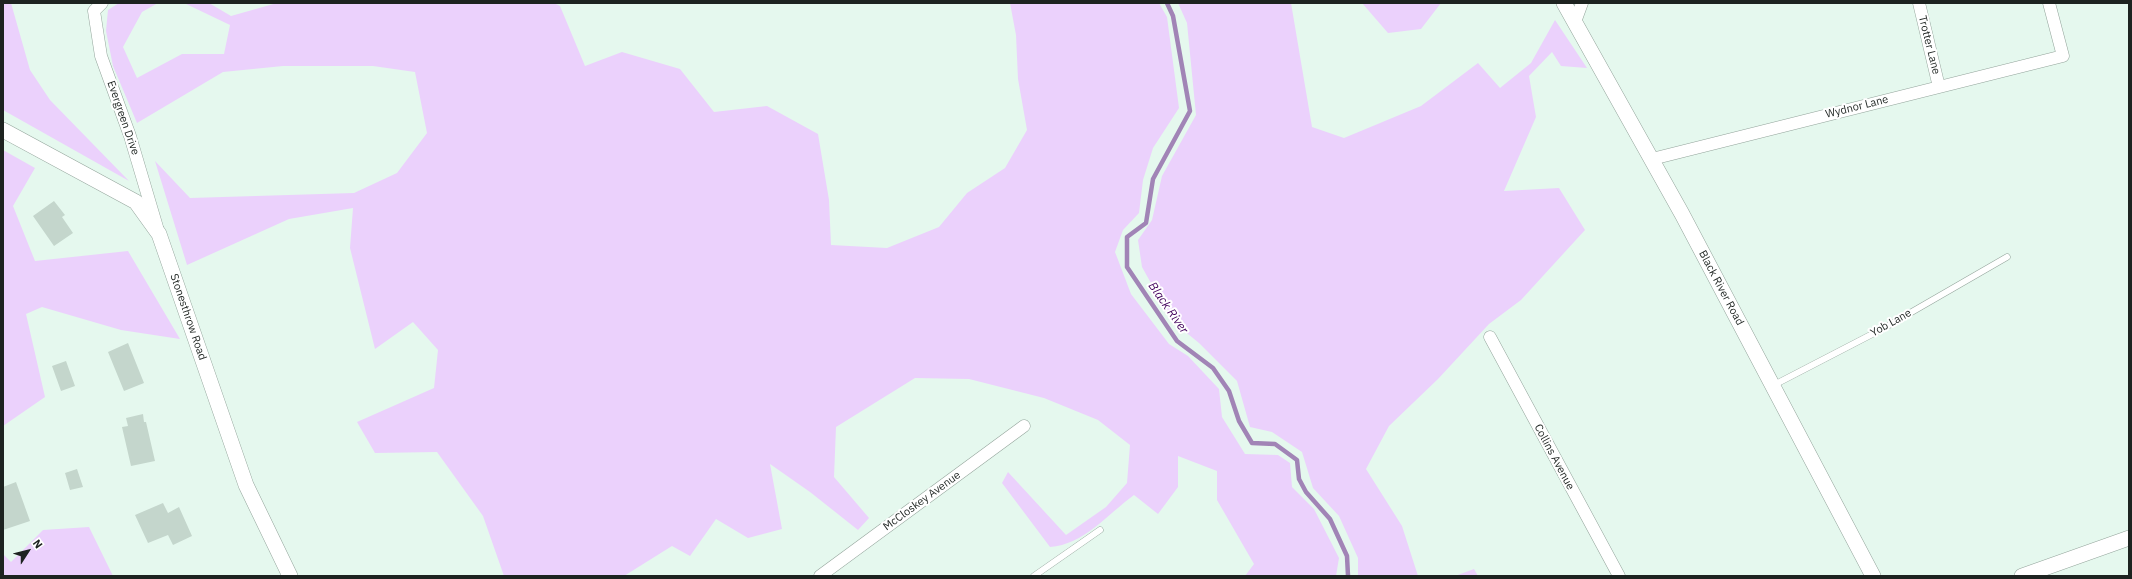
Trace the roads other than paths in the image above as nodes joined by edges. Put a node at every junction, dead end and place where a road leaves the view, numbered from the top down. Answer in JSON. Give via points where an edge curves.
{"nodes":[{"id":1,"x":102,"y":3,"type":"edge"},
{"id":2,"x":1564,"y":3,"type":"edge"},
{"id":3,"x":1582,"y":3,"type":"edge"},
{"id":4,"x":1919,"y":3,"type":"edge"},
{"id":5,"x":2049,"y":3,"type":"edge"},
{"id":6,"x":1575,"y":22,"type":"junction"},
{"id":7,"x":1939,"y":87,"type":"junction"},
{"id":8,"x":3,"y":130,"type":"edge"},
{"id":9,"x":1652,"y":159,"type":"junction"},
{"id":10,"x":159,"y":234,"type":"junction"},
{"id":11,"x":2007,"y":257,"type":"dead end"},
{"id":12,"x":1490,"y":337,"type":"dead end"},
{"id":13,"x":1772,"y":386,"type":"junction"},
{"id":14,"x":1024,"y":426,"type":"dead end"},
{"id":15,"x":1100,"y":530,"type":"dead end"},
{"id":16,"x":2129,"y":538,"type":"edge"},
{"id":17,"x":290,"y":576,"type":"edge"},
{"id":18,"x":820,"y":576,"type":"edge"},
{"id":19,"x":1034,"y":576,"type":"edge"},
{"id":20,"x":1619,"y":576,"type":"edge"},
{"id":21,"x":1873,"y":576,"type":"edge"},
{"id":22,"x":2022,"y":576,"type":"edge"}],
"edges":[{"from":1,"to":10,"type":"street","name":"Evergreen Drive","via":[[94,11],[101,56],[130,136]]},
{"from":2,"to":6,"type":"street","name":"Black River Road"},
{"from":3,"to":6,"type":"street"},
{"from":4,"to":7,"type":"street","name":"Trotter Lane"},
{"from":5,"to":7,"type":"street","name":"Wydnor Lane","via":[[2063,56]]},
{"from":6,"to":9,"type":"street","name":"Black River Road"},
{"from":7,"to":9,"type":"street","name":"Wydnor Lane"},
{"from":8,"to":10,"type":"street","name":"Stonesthrow Road","via":[[136,202]]},
{"from":9,"to":13,"type":"street","name":"Black River Road"},
{"from":10,"to":17,"type":"street","name":"Stonesthrow Road","via":[[246,484]]},
{"from":11,"to":13,"type":"lane","name":"Yob Lane","via":[[1884,328]]},
{"from":12,"to":20,"type":"street","name":"Collins Avenue"},
{"from":13,"to":21,"type":"street","name":"Black River Road"},
{"from":14,"to":18,"type":"street","name":"McCloskey Avenue"},
{"from":15,"to":19,"type":"lane"},
{"from":16,"to":22,"type":"street"}]}
